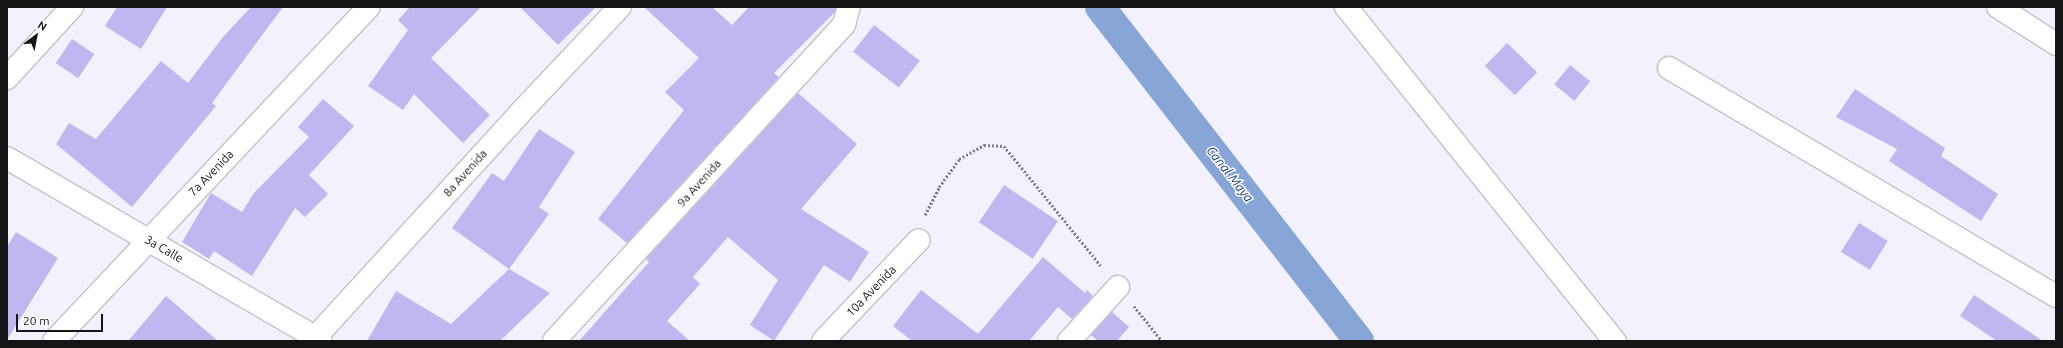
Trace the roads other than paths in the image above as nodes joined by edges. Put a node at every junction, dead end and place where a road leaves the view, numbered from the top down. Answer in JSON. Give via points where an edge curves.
{"nodes":[{"id":1,"x":72,"y":7,"type":"edge"},
{"id":2,"x":369,"y":7,"type":"edge"},
{"id":3,"x":620,"y":7,"type":"edge"},
{"id":4,"x":1346,"y":7,"type":"edge"},
{"id":5,"x":1998,"y":7,"type":"edge"},
{"id":6,"x":846,"y":16,"type":"edge"},
{"id":7,"x":2056,"y":44,"type":"edge"},
{"id":8,"x":1669,"y":68,"type":"dead end"},
{"id":9,"x":7,"y":78,"type":"edge"},
{"id":10,"x":7,"y":158,"type":"edge"},
{"id":11,"x":148,"y":240,"type":"junction"},
{"id":12,"x":919,"y":240,"type":"road end"},
{"id":13,"x":1118,"y":287,"type":"road end"},
{"id":14,"x":2056,"y":296,"type":"edge"},
{"id":15,"x":316,"y":340,"type":"edge"},
{"id":16,"x":54,"y":341,"type":"edge"},
{"id":17,"x":554,"y":341,"type":"edge"},
{"id":18,"x":823,"y":341,"type":"edge"},
{"id":19,"x":1070,"y":341,"type":"edge"},
{"id":20,"x":1615,"y":341,"type":"edge"}],
"edges":[{"from":1,"to":9,"type":"street"},
{"from":2,"to":11,"type":"street","name":"7a Avenida"},
{"from":3,"to":15,"type":"street","name":"8a Avenida","via":[[519,114]]},
{"from":4,"to":20,"type":"street"},
{"from":5,"to":7,"type":"street"},
{"from":6,"to":17,"type":"street","name":"9a Avenida"},
{"from":8,"to":14,"type":"street"},
{"from":10,"to":11,"type":"street","name":"3a Calle"},
{"from":11,"to":15,"type":"street","name":"3a Calle"},
{"from":11,"to":16,"type":"street","name":"7a Avenida"},
{"from":12,"to":18,"type":"street","name":"10a Avenida"},
{"from":13,"to":19,"type":"street"}]}
